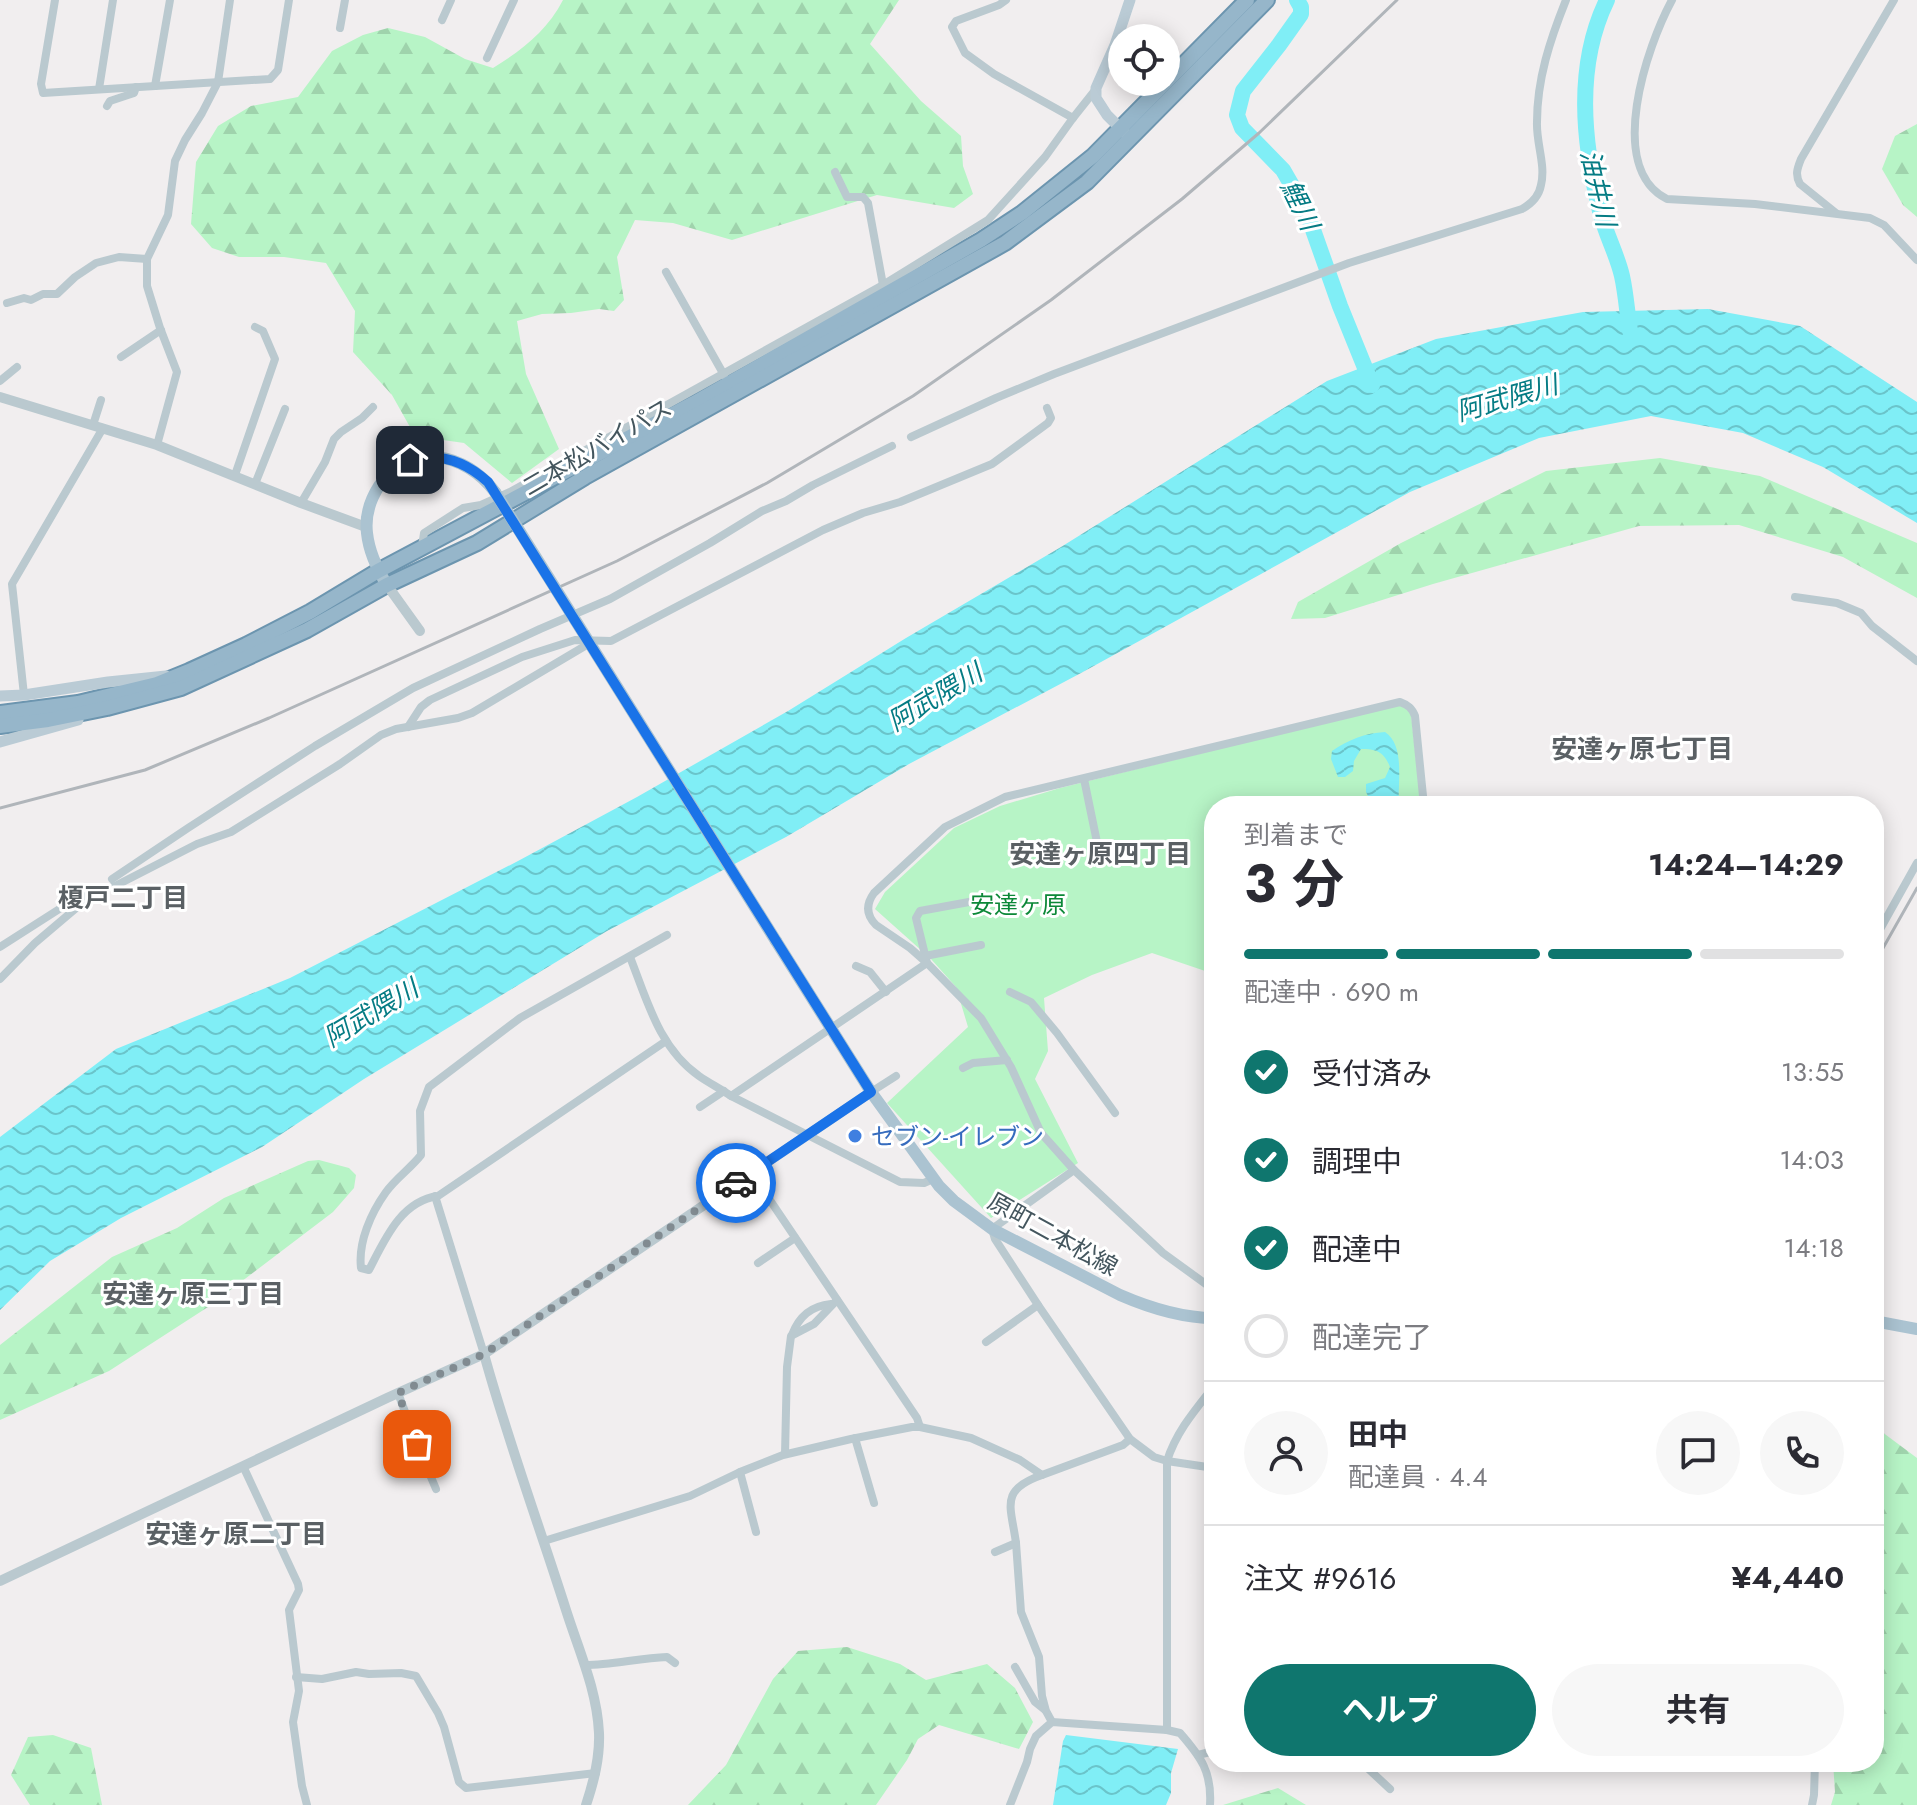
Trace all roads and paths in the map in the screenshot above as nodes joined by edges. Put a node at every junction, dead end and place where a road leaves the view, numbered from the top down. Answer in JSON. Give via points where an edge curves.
{"nodes":[{"id":1,"x":55,"y":0,"type":"edge"},
{"id":2,"x":113,"y":0,"type":"edge"},
{"id":3,"x":170,"y":0,"type":"edge"},
{"id":4,"x":230,"y":0,"type":"edge"},
{"id":5,"x":289,"y":0,"type":"edge"},
{"id":6,"x":345,"y":0,"type":"edge"},
{"id":7,"x":451,"y":0,"type":"edge"},
{"id":8,"x":514,"y":0,"type":"edge"},
{"id":9,"x":1006,"y":0,"type":"edge"},
{"id":10,"x":1130,"y":0,"type":"edge"},
{"id":11,"x":1247,"y":0,"type":"edge"},
{"id":12,"x":1267,"y":0,"type":"edge"},
{"id":13,"x":1566,"y":0,"type":"edge"},
{"id":14,"x":1672,"y":0,"type":"edge"},
{"id":15,"x":1894,"y":0,"type":"edge"},
{"id":16,"x":442,"y":20,"type":"dead end"},
{"id":17,"x":340,"y":28,"type":"dead end"},
{"id":18,"x":487,"y":58,"type":"dead end"},
{"id":19,"x":218,"y":82,"type":"junction"},
{"id":20,"x":155,"y":86,"type":"junction"},
{"id":21,"x":136,"y":87,"type":"junction"},
{"id":22,"x":1096,"y":88,"type":"junction"},
{"id":23,"x":99,"y":89,"type":"junction"},
{"id":24,"x":107,"y":106,"type":"dead end"},
{"id":25,"x":1073,"y":118,"type":"junction"},
{"id":26,"x":1126,"y":134,"type":"junction"},
{"id":27,"x":835,"y":172,"type":"dead end"},
{"id":28,"x":1837,"y":214,"type":"junction"},
{"id":29,"x":147,"y":259,"type":"junction"},
{"id":30,"x":1917,"y":260,"type":"edge"},
{"id":31,"x":666,"y":272,"type":"dead end"},
{"id":32,"x":883,"y":285,"type":"junction"},
{"id":33,"x":7,"y":303,"type":"dead end"},
{"id":34,"x":255,"y":327,"type":"dead end"},
{"id":35,"x":161,"y":330,"type":"junction"},
{"id":36,"x":121,"y":357,"type":"dead end"},
{"id":37,"x":17,"y":367,"type":"dead end"},
{"id":38,"x":724,"y":375,"type":"junction"},
{"id":39,"x":0,"y":381,"type":"edge"},
{"id":40,"x":0,"y":397,"type":"edge"},
{"id":41,"x":101,"y":400,"type":"dead end"},
{"id":42,"x":373,"y":407,"type":"dead end"},
{"id":43,"x":1047,"y":408,"type":"dead end"},
{"id":44,"x":285,"y":409,"type":"dead end"},
{"id":45,"x":98,"y":426,"type":"junction"},
{"id":46,"x":911,"y":437,"type":"dead end"},
{"id":47,"x":157,"y":445,"type":"junction"},
{"id":48,"x":892,"y":446,"type":"dead end"},
{"id":49,"x":235,"y":475,"type":"junction"},
{"id":50,"x":255,"y":484,"type":"junction"},
{"id":51,"x":301,"y":503,"type":"junction"},
{"id":52,"x":366,"y":527,"type":"junction"},
{"id":53,"x":422,"y":548,"type":"junction"},
{"id":54,"x":378,"y":571,"type":"junction"},
{"id":55,"x":387,"y":585,"type":"junction"},
{"id":56,"x":1795,"y":597,"type":"dead end"},
{"id":57,"x":420,"y":631,"type":"dead end"},
{"id":58,"x":590,"y":643,"type":"junction"},
{"id":59,"x":1917,"y":661,"type":"edge"},
{"id":60,"x":189,"y":671,"type":"junction"},
{"id":61,"x":181,"y":688,"type":"junction"},
{"id":62,"x":24,"y":695,"type":"junction"},
{"id":63,"x":0,"y":696,"type":"edge"},
{"id":64,"x":0,"y":713,"type":"edge"},
{"id":65,"x":0,"y":726,"type":"edge"},
{"id":66,"x":408,"y":727,"type":"junction"},
{"id":67,"x":0,"y":742,"type":"edge"},
{"id":68,"x":1084,"y":779,"type":"junction"},
{"id":69,"x":1423,"y":796,"type":"edge"},
{"id":70,"x":1098,"y":847,"type":"dead end"},
{"id":71,"x":1917,"y":863,"type":"edge"},
{"id":72,"x":112,"y":879,"type":"dead end"},
{"id":73,"x":1007,"y":895,"type":"dead end"},
{"id":74,"x":81,"y":904,"type":"dead end"},
{"id":75,"x":1884,"y":922,"type":"edge"},
{"id":76,"x":667,"y":935,"type":"dead end"},
{"id":77,"x":981,"y":945,"type":"dead end"},
{"id":78,"x":0,"y":947,"type":"edge"},
{"id":79,"x":630,"y":957,"type":"junction"},
{"id":80,"x":926,"y":960,"type":"junction"},
{"id":81,"x":856,"y":966,"type":"dead end"},
{"id":82,"x":0,"y":979,"type":"edge"},
{"id":83,"x":886,"y":992,"type":"junction"},
{"id":84,"x":1010,"y":992,"type":"dead end"},
{"id":85,"x":830,"y":1029,"type":"junction"},
{"id":86,"x":666,"y":1041,"type":"junction"},
{"id":87,"x":1007,"y":1060,"type":"junction"},
{"id":88,"x":963,"y":1068,"type":"dead end"},
{"id":89,"x":896,"y":1076,"type":"dead end"},
{"id":90,"x":871,"y":1092,"type":"junction"},
{"id":91,"x":728,"y":1093,"type":"junction"},
{"id":92,"x":700,"y":1107,"type":"dead end"},
{"id":93,"x":1115,"y":1113,"type":"dead end"},
{"id":94,"x":806,"y":1134,"type":"junction"},
{"id":95,"x":1074,"y":1170,"type":"junction"},
{"id":96,"x":751,"y":1172,"type":"junction"},
{"id":97,"x":933,"y":1179,"type":"junction"},
{"id":98,"x":435,"y":1196,"type":"junction"},
{"id":99,"x":992,"y":1229,"type":"junction"},
{"id":100,"x":795,"y":1238,"type":"junction"},
{"id":101,"x":758,"y":1263,"type":"dead end"},
{"id":102,"x":1204,"y":1283,"type":"edge"},
{"id":103,"x":835,"y":1302,"type":"junction"},
{"id":104,"x":1038,"y":1305,"type":"junction"},
{"id":105,"x":1204,"y":1318,"type":"edge"},
{"id":106,"x":1884,"y":1323,"type":"edge"},
{"id":107,"x":1917,"y":1329,"type":"edge"},
{"id":108,"x":986,"y":1342,"type":"dead end"},
{"id":109,"x":484,"y":1354,"type":"junction"},
{"id":110,"x":398,"y":1393,"type":"junction"},
{"id":111,"x":1204,"y":1398,"type":"edge"},
{"id":112,"x":920,"y":1427,"type":"junction"},
{"id":113,"x":855,"y":1438,"type":"junction"},
{"id":114,"x":1130,"y":1439,"type":"junction"},
{"id":115,"x":785,"y":1454,"type":"junction"},
{"id":116,"x":1167,"y":1461,"type":"junction"},
{"id":117,"x":243,"y":1466,"type":"junction"},
{"id":118,"x":1204,"y":1467,"type":"edge"},
{"id":119,"x":740,"y":1472,"type":"junction"},
{"id":120,"x":1042,"y":1475,"type":"junction"},
{"id":121,"x":436,"y":1489,"type":"dead end"},
{"id":122,"x":874,"y":1503,"type":"dead end"},
{"id":123,"x":756,"y":1532,"type":"dead end"},
{"id":124,"x":544,"y":1541,"type":"junction"},
{"id":125,"x":1016,"y":1543,"type":"junction"},
{"id":126,"x":995,"y":1552,"type":"dead end"},
{"id":127,"x":0,"y":1581,"type":"edge"},
{"id":128,"x":675,"y":1663,"type":"dead end"},
{"id":129,"x":585,"y":1665,"type":"junction"},
{"id":130,"x":1015,"y":1667,"type":"dead end"},
{"id":131,"x":296,"y":1677,"type":"junction"},
{"id":132,"x":1046,"y":1711,"type":"junction"},
{"id":133,"x":1052,"y":1722,"type":"junction"},
{"id":134,"x":1167,"y":1730,"type":"junction"},
{"id":135,"x":1204,"y":1754,"type":"edge"},
{"id":136,"x":1198,"y":1755,"type":"junction"},
{"id":137,"x":1204,"y":1765,"type":"edge"},
{"id":138,"x":1207,"y":1772,"type":"edge"},
{"id":139,"x":1372,"y":1772,"type":"edge"},
{"id":140,"x":1815,"y":1772,"type":"edge"},
{"id":141,"x":596,"y":1773,"type":"junction"},
{"id":142,"x":1390,"y":1789,"type":"dead end"},
{"id":143,"x":307,"y":1805,"type":"edge"},
{"id":144,"x":586,"y":1805,"type":"edge"},
{"id":145,"x":1010,"y":1805,"type":"edge"},
{"id":146,"x":1210,"y":1805,"type":"edge"},
{"id":147,"x":1812,"y":1805,"type":"edge"}],
"edges":[{"from":1,"to":23,"type":"street","via":[[43,93]]},
{"from":2,"to":23,"type":"street"},
{"from":3,"to":20,"type":"street"},
{"from":4,"to":19,"type":"street"},
{"from":5,"to":19,"type":"street","via":[[278,70],[270,79]]},
{"from":6,"to":17,"type":"street"},
{"from":7,"to":16,"type":"street"},
{"from":8,"to":18,"type":"street"},
{"from":9,"to":25,"type":"street","via":[[956,21],[952,27],[965,53]]},
{"from":10,"to":22,"type":"main road"},
{"from":11,"to":26,"type":"highway"},
{"from":12,"to":26,"type":"highway"},
{"from":13,"to":46,"type":"street","via":[[1539,84],[1536,125],[1542,174],[1531,204],[1349,263],[1099,357]]},
{"from":14,"to":28,"type":"street","via":[[1645,70],[1635,115],[1640,168],[1650,188],[1677,201]]},
{"from":15,"to":28,"type":"street","via":[[1797,170],[1800,184]]},
{"from":19,"to":20,"type":"street"},
{"from":19,"to":29,"type":"street","via":[[175,161],[168,215]]},
{"from":20,"to":21,"type":"street"},
{"from":21,"to":23,"type":"street"},
{"from":21,"to":24,"type":"street"},
{"from":22,"to":25,"type":"street"},
{"from":22,"to":26,"type":"main road","via":[[1107,115]]},
{"from":25,"to":32,"type":"street","via":[[988,220]]},
{"from":26,"to":53,"type":"highway","name":"二本松バイパス","via":[[981,240],[694,403]]},
{"from":26,"to":55,"type":"highway","name":"二本松バイパス","via":[[1087,182],[1005,243],[585,477],[477,543]]},
{"from":27,"to":32,"type":"street","via":[[847,197],[863,197],[868,203]]},
{"from":28,"to":30,"type":"street","via":[[1884,225]]},
{"from":29,"to":33,"type":"street","via":[[107,260],[90,266],[57,294]]},
{"from":29,"to":35,"type":"street","via":[[147,286]]},
{"from":31,"to":38,"type":"street"},
{"from":32,"to":38,"type":"street"},
{"from":34,"to":49,"type":"street","via":[[263,331],[275,359]]},
{"from":35,"to":36,"type":"street"},
{"from":35,"to":47,"type":"street","via":[[177,372]]},
{"from":37,"to":39,"type":"street"},
{"from":38,"to":53,"type":"street","via":[[510,492],[463,508],[424,533]]},
{"from":40,"to":45,"type":"street"},
{"from":41,"to":45,"type":"street"},
{"from":42,"to":51,"type":"street","via":[[334,439]]},
{"from":43,"to":66,"type":"street","via":[[1048,423],[992,464],[823,530],[611,641],[575,640],[489,671],[430,700]]},
{"from":44,"to":50,"type":"street"},
{"from":45,"to":47,"type":"street"},
{"from":45,"to":62,"type":"street","via":[[12,584]]},
{"from":47,"to":49,"type":"street"},
{"from":48,"to":72,"type":"street","via":[[762,511],[610,599],[402,695]]},
{"from":49,"to":50,"type":"street"},
{"from":50,"to":51,"type":"street"},
{"from":51,"to":52,"type":"street"},
{"from":52,"to":54,"type":"main road"},
{"from":52,"to":58,"type":"main road","name":"原町二本松線","bridge":true,"via":[[371,499],[402,464],[433,456],[459,462],[495,492]]},
{"from":53,"to":54,"type":"highway","name":"二本松バイパス"},
{"from":54,"to":55,"type":"main road"},
{"from":54,"to":60,"type":"highway","name":"二本松バイパス","via":[[310,612]]},
{"from":55,"to":57,"type":"street"},
{"from":55,"to":61,"type":"highway","name":"二本松バイパス","via":[[307,630]]},
{"from":56,"to":59,"type":"street","via":[[1837,603],[1861,613]]},
{"from":58,"to":66,"type":"street","via":[[464,716]]},
{"from":58,"to":85,"type":"main road","name":"原町二本松線","bridge":true},
{"from":60,"to":62,"type":"main road"},
{"from":60,"to":64,"type":"highway","name":"二本松バイパス","via":[[122,694]]},
{"from":61,"to":65,"type":"highway","name":"二本松バイパス","via":[[107,708]]},
{"from":61,"to":67,"type":"main road"},
{"from":62,"to":63,"type":"main road"},
{"from":66,"to":78,"type":"street","via":[[370,742],[231,832],[75,899]]},
{"from":68,"to":69,"type":"street","via":[[1400,702],[1415,716]]},
{"from":68,"to":70,"type":"street"},
{"from":68,"to":80,"type":"street","via":[[1005,797],[948,825],[874,893],[868,906],[871,920]]},
{"from":71,"to":75,"type":"street"},
{"from":73,"to":80,"type":"street","via":[[920,911],[916,918]]},
{"from":74,"to":82,"type":"street"},
{"from":76,"to":79,"type":"street"},
{"from":77,"to":80,"type":"street"},
{"from":79,"to":86,"type":"street"},
{"from":79,"to":98,"type":"street","via":[[520,1018],[429,1087],[420,1111],[421,1155],[376,1209],[360,1254],[361,1268],[369,1270],[406,1211]]},
{"from":80,"to":83,"type":"street"},
{"from":80,"to":87,"type":"street","via":[[981,1018]]},
{"from":81,"to":83,"type":"street","via":[[870,972]]},
{"from":83,"to":85,"type":"street"},
{"from":84,"to":93,"type":"street","via":[[1040,1012]]},
{"from":85,"to":90,"type":"main road","name":"原町二本松線"},
{"from":85,"to":91,"type":"street"},
{"from":86,"to":91,"type":"street","via":[[697,1075]]},
{"from":86,"to":98,"type":"street"},
{"from":87,"to":88,"type":"street"},
{"from":87,"to":95,"type":"street","via":[[1041,1133]]},
{"from":89,"to":90,"type":"street"},
{"from":90,"to":94,"type":"street"},
{"from":90,"to":97,"type":"main road","name":"原町二本松線"},
{"from":91,"to":92,"type":"street"},
{"from":91,"to":94,"type":"street"},
{"from":94,"to":96,"type":"street"},
{"from":94,"to":97,"type":"street","via":[[900,1182]]},
{"from":95,"to":99,"type":"street"},
{"from":95,"to":102,"type":"street","via":[[1163,1253]]},
{"from":96,"to":100,"type":"street"},
{"from":96,"to":109,"type":"street"},
{"from":97,"to":99,"type":"main road","name":"原町二本松線"},
{"from":98,"to":109,"type":"street"},
{"from":99,"to":104,"type":"street"},
{"from":99,"to":105,"type":"main road","name":"原町二本松線","via":[[1139,1303]]},
{"from":100,"to":101,"type":"street"},
{"from":100,"to":103,"type":"street"},
{"from":103,"to":112,"type":"street"},
{"from":103,"to":115,"type":"street","via":[[814,1324],[791,1336]]},
{"from":104,"to":108,"type":"street"},
{"from":104,"to":114,"type":"street"},
{"from":106,"to":107,"type":"main road"},
{"from":109,"to":110,"type":"street"},
{"from":109,"to":124,"type":"street"},
{"from":110,"to":117,"type":"street"},
{"from":110,"to":121,"type":"street"},
{"from":111,"to":116,"type":"street"},
{"from":112,"to":113,"type":"street"},
{"from":112,"to":120,"type":"street","via":[[971,1438]]},
{"from":113,"to":115,"type":"street"},
{"from":113,"to":122,"type":"street"},
{"from":114,"to":116,"type":"street"},
{"from":114,"to":120,"type":"street"},
{"from":115,"to":119,"type":"street"},
{"from":116,"to":118,"type":"street"},
{"from":116,"to":134,"type":"street"},
{"from":117,"to":127,"type":"street"},
{"from":117,"to":131,"type":"street","via":[[298,1584],[289,1610]]},
{"from":119,"to":123,"type":"street"},
{"from":119,"to":124,"type":"street","via":[[690,1496]]},
{"from":120,"to":125,"type":"street","via":[[1024,1481],[1012,1493]]},
{"from":124,"to":129,"type":"street"},
{"from":125,"to":126,"type":"street"},
{"from":125,"to":132,"type":"street","via":[[1021,1612],[1039,1657]]},
{"from":128,"to":129,"type":"street","via":[[667,1657]]},
{"from":129,"to":141,"type":"street","via":[[596,1706]]},
{"from":130,"to":132,"type":"street"},
{"from":131,"to":141,"type":"street","via":[[322,1679],[356,1672],[416,1676],[438,1713],[459,1782],[466,1788]]},
{"from":131,"to":143,"type":"street","via":[[293,1722]]},
{"from":132,"to":133,"type":"street"},
{"from":133,"to":134,"type":"street"},
{"from":133,"to":145,"type":"street","via":[[1036,1736]]},
{"from":134,"to":136,"type":"street","via":[[1180,1733]]},
{"from":135,"to":136,"type":"street"},
{"from":136,"to":137,"type":"street"},
{"from":138,"to":146,"type":"street"},
{"from":139,"to":142,"type":"street"},
{"from":140,"to":147,"type":"street"},
{"from":141,"to":144,"type":"street"}]}
